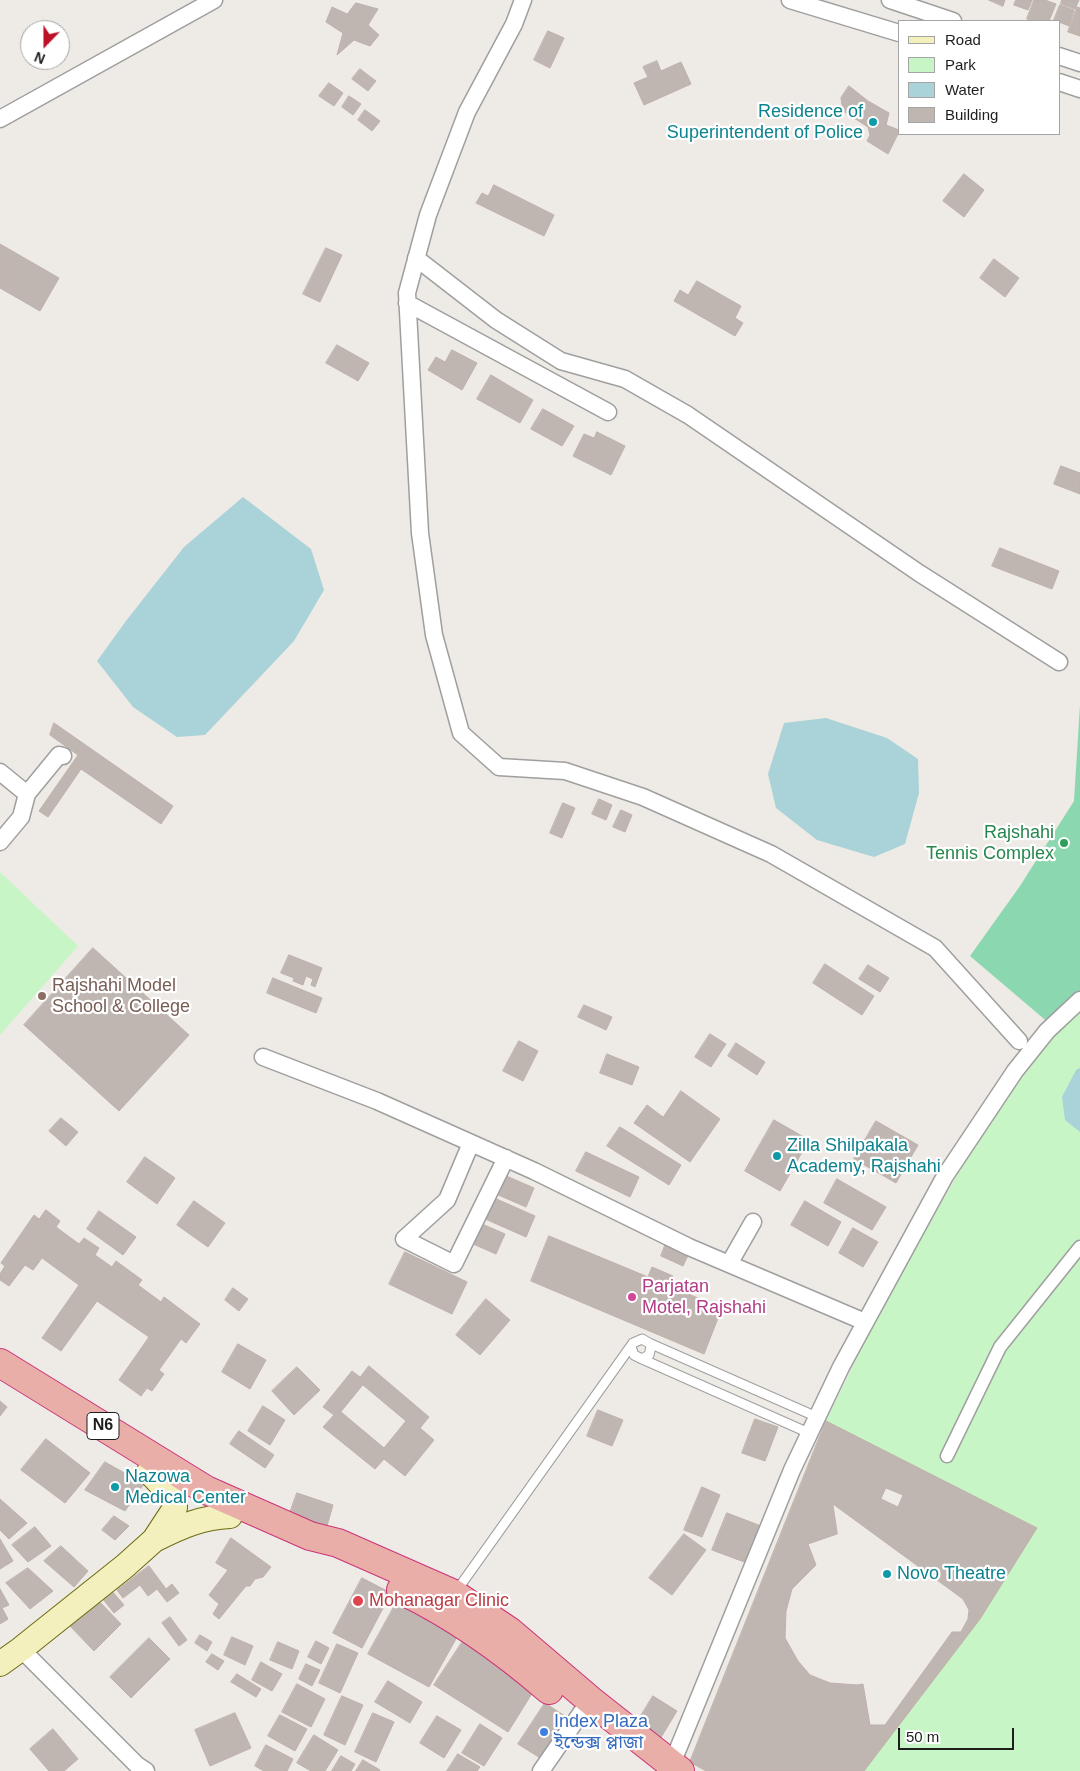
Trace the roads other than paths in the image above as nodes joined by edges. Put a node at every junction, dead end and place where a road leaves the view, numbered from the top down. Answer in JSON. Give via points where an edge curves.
{"nodes":[{"id":1,"x":214,"y":0,"type":"edge"},
{"id":2,"x":523,"y":0,"type":"edge"},
{"id":3,"x":790,"y":0,"type":"edge"},
{"id":4,"x":890,"y":0,"type":"edge"},
{"id":5,"x":950,"y":20,"type":"edge"},
{"id":6,"x":898,"y":33,"type":"edge"},
{"id":7,"x":1060,"y":56,"type":"edge"},
{"id":8,"x":1080,"y":63,"type":"edge"},
{"id":9,"x":1060,"y":82,"type":"edge"},
{"id":10,"x":1080,"y":89,"type":"edge"},
{"id":11,"x":0,"y":119,"type":"edge"},
{"id":12,"x":416,"y":258,"type":"junction"},
{"id":13,"x":407,"y":303,"type":"junction"},
{"id":14,"x":608,"y":412,"type":"dead end"},
{"id":15,"x":1058,"y":662,"type":"dead end"},
{"id":16,"x":63,"y":756,"type":"dead end"},
{"id":17,"x":0,"y":772,"type":"edge"},
{"id":18,"x":27,"y":794,"type":"junction"},
{"id":19,"x":0,"y":842,"type":"edge"},
{"id":20,"x":1080,"y":1000,"type":"edge"},
{"id":21,"x":1019,"y":1041,"type":"dead end"},
{"id":22,"x":263,"y":1057,"type":"dead end"},
{"id":23,"x":471,"y":1143,"type":"junction"},
{"id":24,"x":506,"y":1158,"type":"junction"},
{"id":25,"x":753,"y":1222,"type":"dead end"},
{"id":26,"x":1080,"y":1247,"type":"edge"},
{"id":27,"x":729,"y":1264,"type":"junction"},
{"id":28,"x":865,"y":1322,"type":"junction"},
{"id":29,"x":633,"y":1343,"type":"junction"},
{"id":30,"x":649,"y":1343,"type":"junction"},
{"id":31,"x":642,"y":1359,"type":"junction"},
{"id":32,"x":0,"y":1363,"type":"edge"},
{"id":33,"x":0,"y":1380,"type":"edge"},
{"id":34,"x":817,"y":1417,"type":"junction"},
{"id":35,"x":809,"y":1433,"type":"junction"},
{"id":36,"x":947,"y":1456,"type":"dead end"},
{"id":37,"x":148,"y":1472,"type":"junction"},
{"id":38,"x":230,"y":1516,"type":"junction"},
{"id":39,"x":154,"y":1540,"type":"junction"},
{"id":40,"x":454,"y":1594,"type":"junction"},
{"id":41,"x":21,"y":1649,"type":"junction"},
{"id":42,"x":0,"y":1664,"type":"edge"},
{"id":43,"x":584,"y":1708,"type":"junction"},
{"id":44,"x":668,"y":1770,"type":"edge"},
{"id":45,"x":146,"y":1771,"type":"edge"},
{"id":46,"x":541,"y":1771,"type":"edge"}],
"edges":[{"from":1,"to":11,"type":"street"},
{"from":2,"to":12,"type":"street","via":[[514,24],[467,112],[428,216]]},
{"from":3,"to":6,"type":"street"},
{"from":4,"to":5,"type":"street"},
{"from":7,"to":8,"type":"street"},
{"from":9,"to":10,"type":"street"},
{"from":12,"to":13,"type":"street"},
{"from":12,"to":15,"type":"street","via":[[496,320],[561,360],[625,379],[688,415],[919,573]]},
{"from":13,"to":14,"type":"street"},
{"from":13,"to":21,"type":"street","via":[[420,533],[434,635],[461,733],[498,767],[565,771],[643,797],[771,854],[935,948]]},
{"from":16,"to":18,"type":"street","via":[[59,755]]},
{"from":17,"to":18,"type":"street"},
{"from":18,"to":19,"type":"street","via":[[21,816]]},
{"from":20,"to":28,"type":"street","via":[[1047,1031],[1010,1079],[945,1176]]},
{"from":22,"to":23,"type":"street","via":[[377,1101]]},
{"from":23,"to":24,"type":"street"},
{"from":23,"to":24,"type":"street","via":[[447,1200],[404,1239],[454,1264]]},
{"from":24,"to":27,"type":"street"},
{"from":25,"to":27,"type":"street"},
{"from":26,"to":36,"type":"street","via":[[1000,1347]]},
{"from":27,"to":28,"type":"street"},
{"from":28,"to":34,"type":"street"},
{"from":29,"to":30,"type":"lane","via":[[642,1339]]},
{"from":29,"to":31,"type":"lane","via":[[634,1355]]},
{"from":29,"to":40,"type":"lane"},
{"from":30,"to":31,"type":"lane","via":[[651,1351]]},
{"from":30,"to":34,"type":"lane"},
{"from":31,"to":35,"type":"lane"},
{"from":32,"to":40,"type":"highway","number":"N6","via":[[206,1490]]},
{"from":33,"to":37,"type":"highway","number":"N6"},
{"from":34,"to":35,"type":"street"},
{"from":35,"to":44,"type":"street"},
{"from":37,"to":38,"type":"highway","number":"N6","via":[[198,1502]]},
{"from":37,"to":39,"type":"main road","via":[[175,1502],[175,1508]]},
{"from":38,"to":39,"type":"main road","via":[[197,1521]]},
{"from":38,"to":43,"type":"highway","number":"N6","via":[[434,1606]]},
{"from":39,"to":41,"type":"main road"},
{"from":40,"to":43,"type":"highway","number":"N6","via":[[509,1631]]},
{"from":41,"to":42,"type":"main road"},
{"from":41,"to":45,"type":"street","via":[[136,1765]]},
{"from":43,"to":44,"type":"highway","number":"N6"},
{"from":43,"to":46,"type":"street"}]}
